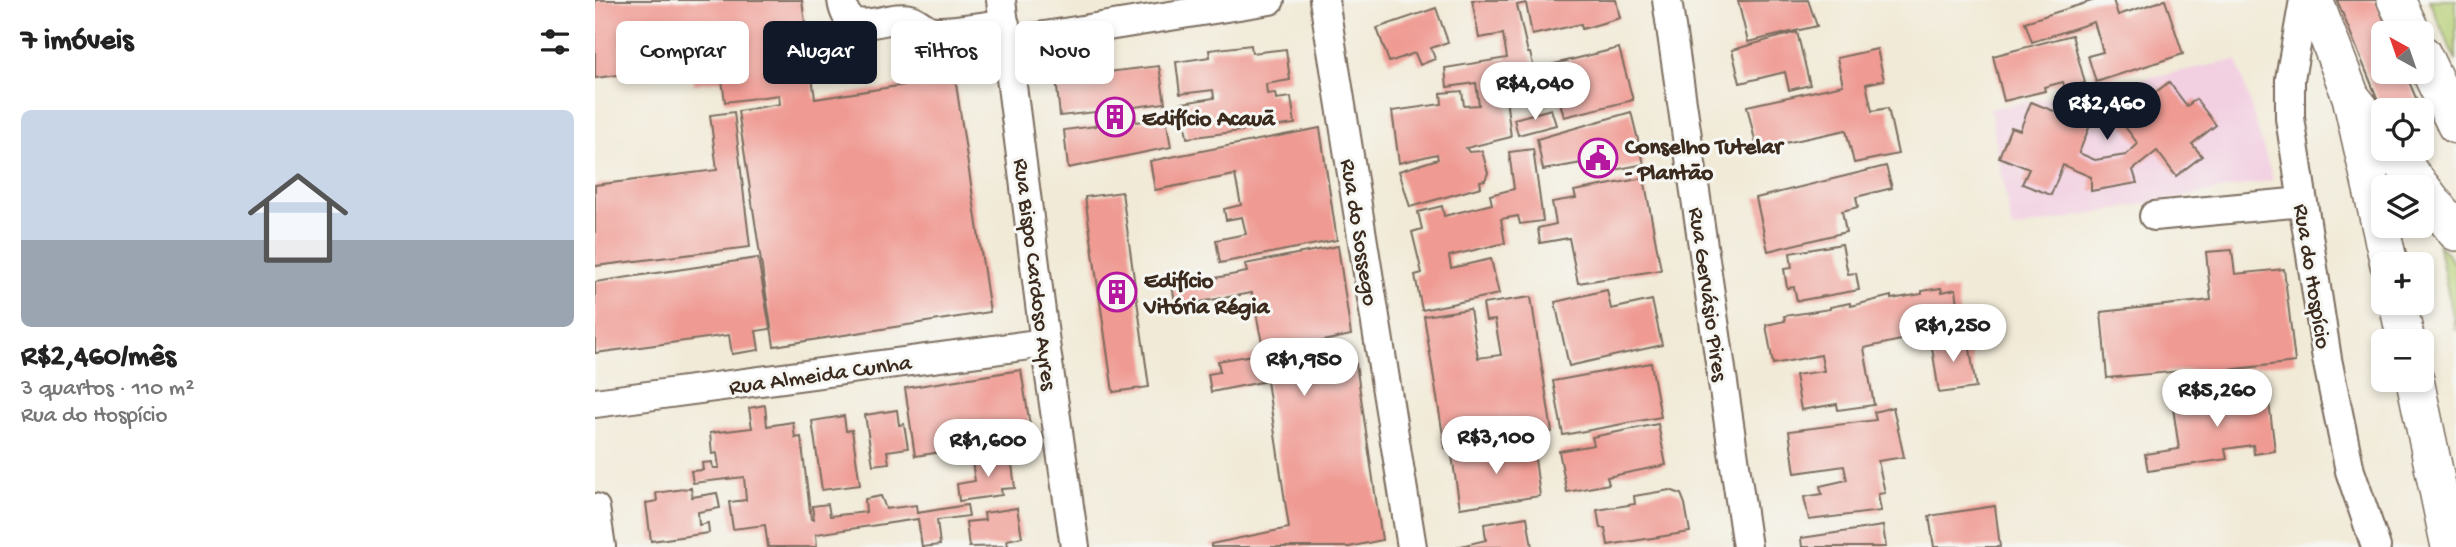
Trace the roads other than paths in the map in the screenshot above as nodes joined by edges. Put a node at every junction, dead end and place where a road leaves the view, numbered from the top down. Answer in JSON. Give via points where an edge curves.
{"nodes":[{"id":1,"x":842,"y":0,"type":"edge"},
{"id":2,"x":1270,"y":0,"type":"edge"},
{"id":3,"x":1324,"y":0,"type":"edge"},
{"id":4,"x":1667,"y":0,"type":"edge"},
{"id":5,"x":2304,"y":0,"type":"edge"},
{"id":6,"x":2314,"y":0,"type":"edge"},
{"id":7,"x":2396,"y":0,"type":"edge"},
{"id":8,"x":909,"y":9,"type":"edge"},
{"id":9,"x":2406,"y":21,"type":"edge"},
{"id":10,"x":1005,"y":22,"type":"edge"},
{"id":11,"x":2434,"y":79,"type":"edge"},
{"id":12,"x":2351,"y":97,"type":"junction"},
{"id":13,"x":2371,"y":123,"type":"edge"},
{"id":14,"x":2456,"y":125,"type":"edge"},
{"id":15,"x":2401,"y":161,"type":"edge"},
{"id":16,"x":2412,"y":175,"type":"edge"},
{"id":17,"x":2303,"y":202,"type":"junction"},
{"id":18,"x":2434,"y":204,"type":"edge"},
{"id":19,"x":2154,"y":216,"type":"dead end"},
{"id":20,"x":2456,"y":232,"type":"edge"},
{"id":21,"x":2386,"y":252,"type":"edge"},
{"id":22,"x":1045,"y":343,"type":"junction"},
{"id":23,"x":2418,"y":392,"type":"edge"},
{"id":24,"x":595,"y":402,"type":"edge"},
{"id":25,"x":595,"y":508,"type":"edge"},
{"id":26,"x":601,"y":547,"type":"edge"},
{"id":27,"x":1075,"y":547,"type":"edge"},
{"id":28,"x":1412,"y":547,"type":"edge"},
{"id":29,"x":1747,"y":547,"type":"edge"},
{"id":30,"x":2376,"y":547,"type":"edge"},
{"id":31,"x":2450,"y":547,"type":"edge"}],
"edges":[{"from":1,"to":8,"type":"street","via":[[850,19],[859,24]]},
{"from":2,"to":10,"type":"street"},
{"from":3,"to":28,"type":"street","name":"Rua do Sossego"},
{"from":4,"to":29,"type":"street","name":"Rua Gervásio Pires"},
{"from":5,"to":17,"type":"street","name":"Rua do Hospício","via":[[2290,79],[2290,118]]},
{"from":6,"to":12,"type":"main road"},
{"from":7,"to":9,"type":"main road"},
{"from":8,"to":10,"type":"street","via":[[922,27],[934,31]]},
{"from":10,"to":22,"type":"street","name":"Rua Bispo Cardoso Ayres"},
{"from":11,"to":14,"type":"main road"},
{"from":12,"to":13,"type":"main road"},
{"from":12,"to":21,"type":"main road"},
{"from":15,"to":16,"type":"main road"},
{"from":17,"to":19,"type":"street"},
{"from":17,"to":30,"type":"street","name":"Rua do Hospício","via":[[2347,458]]},
{"from":18,"to":20,"type":"main road"},
{"from":22,"to":24,"type":"street","name":"Rua Almeida Cunha"},
{"from":22,"to":27,"type":"street","name":"Rua Bispo Cardoso Ayres"},
{"from":23,"to":31,"type":"main road"},
{"from":25,"to":26,"type":"street"}]}
